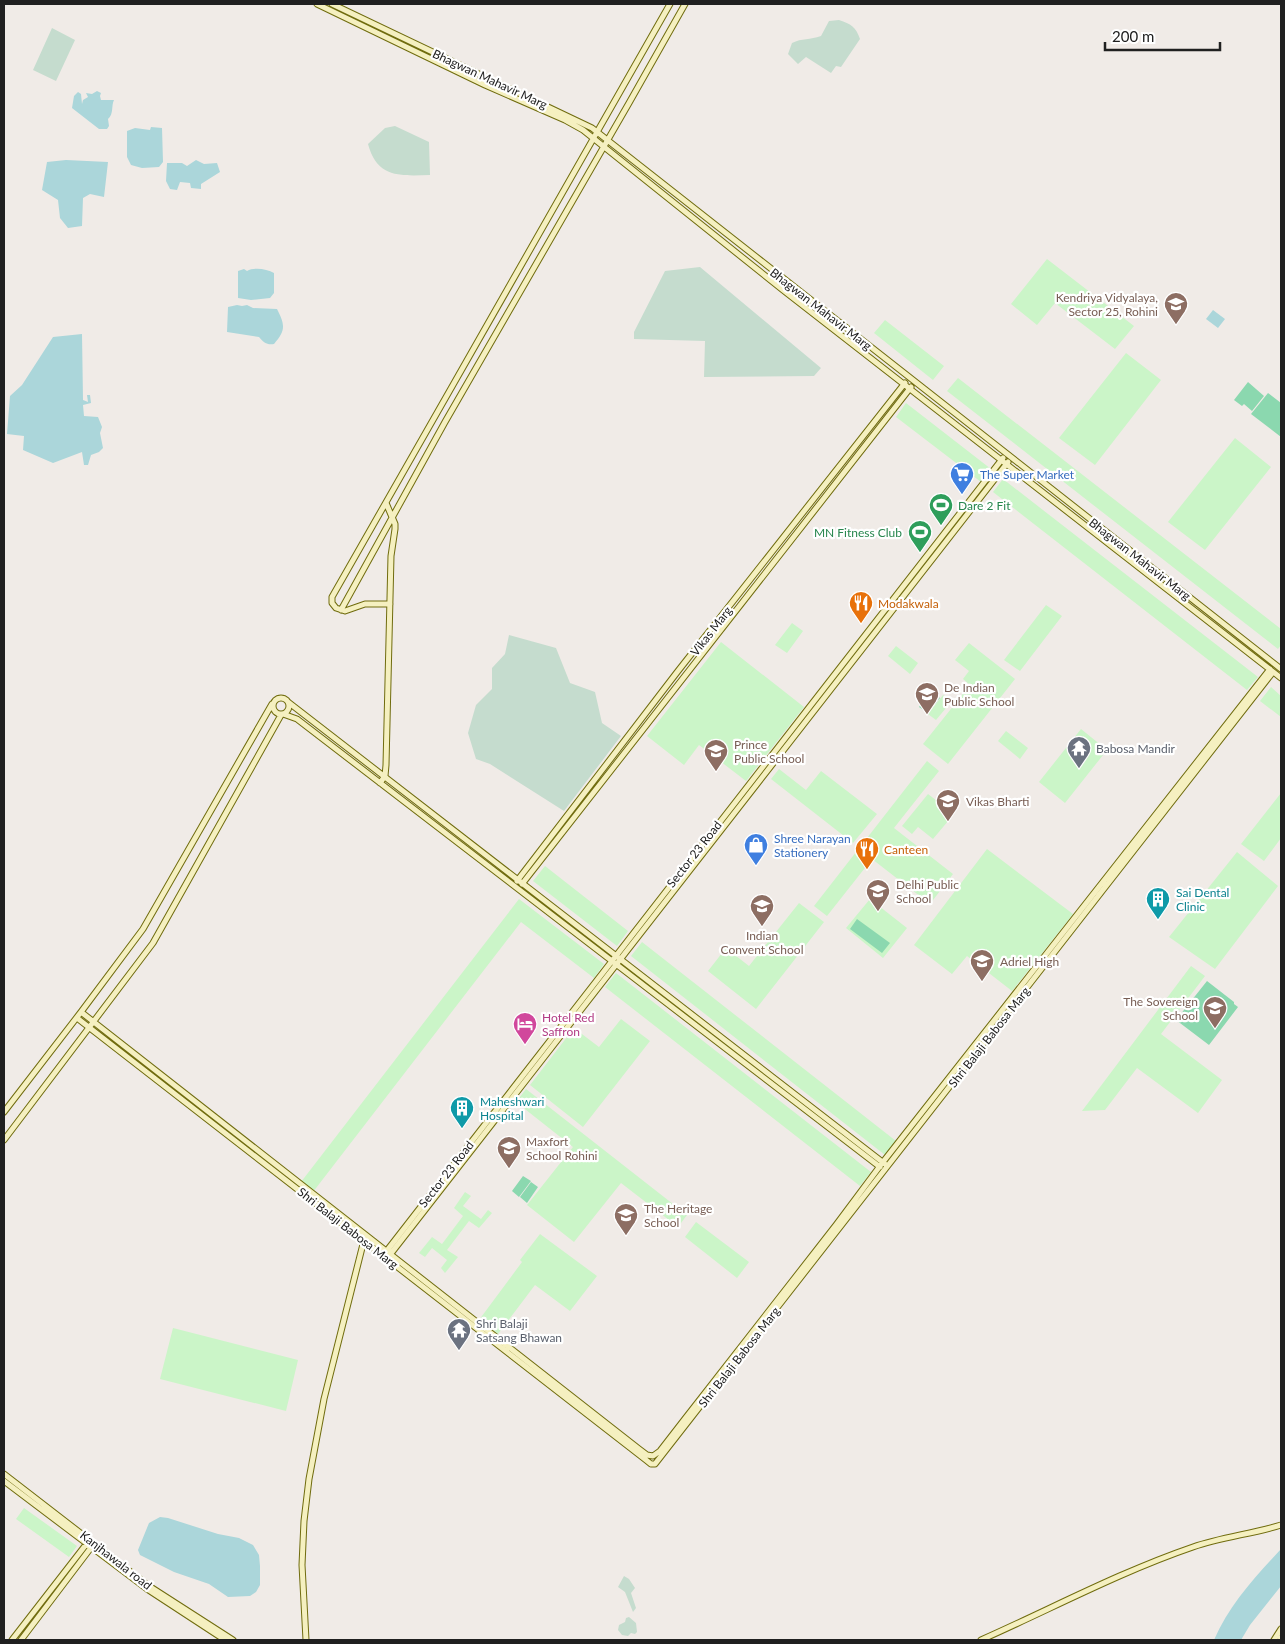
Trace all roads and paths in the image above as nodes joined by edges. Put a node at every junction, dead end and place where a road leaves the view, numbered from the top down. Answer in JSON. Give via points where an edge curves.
{"nodes":[{"id":1,"x":317,"y":4,"type":"edge"},
{"id":2,"x":332,"y":4,"type":"edge"},
{"id":3,"x":670,"y":4,"type":"edge"},
{"id":4,"x":685,"y":4,"type":"edge"},
{"id":5,"x":598,"y":133,"type":"junction"},
{"id":6,"x":594,"y":139,"type":"junction"},
{"id":7,"x":607,"y":140,"type":"junction"},
{"id":8,"x":603,"y":147,"type":"junction"},
{"id":9,"x":909,"y":378,"type":"junction"},
{"id":10,"x":914,"y":382,"type":"junction"},
{"id":11,"x":904,"y":384,"type":"junction"},
{"id":12,"x":910,"y":388,"type":"junction"},
{"id":13,"x":443,"y":404,"type":"junction"},
{"id":14,"x":453,"y":409,"type":"junction"},
{"id":15,"x":1009,"y":456,"type":"junction"},
{"id":16,"x":1004,"y":462,"type":"junction"},
{"id":17,"x":386,"y":503,"type":"junction"},
{"id":18,"x":392,"y":518,"type":"junction"},
{"id":19,"x":1182,"y":592,"type":"junction"},
{"id":20,"x":1178,"y":598,"type":"junction"},
{"id":21,"x":390,"y":604,"type":"junction"},
{"id":22,"x":341,"y":610,"type":"junction"},
{"id":23,"x":1280,"y":668,"type":"edge"},
{"id":24,"x":1272,"y":670,"type":"junction"},
{"id":25,"x":1281,"y":678,"type":"edge"},
{"id":26,"x":288,"y":702,"type":"junction"},
{"id":27,"x":272,"y":704,"type":"junction"},
{"id":28,"x":299,"y":710,"type":"junction"},
{"id":29,"x":282,"y":714,"type":"junction"},
{"id":30,"x":294,"y":718,"type":"junction"},
{"id":31,"x":1214,"y":743,"type":"junction"},
{"id":32,"x":386,"y":776,"type":"junction"},
{"id":33,"x":380,"y":783,"type":"junction"},
{"id":34,"x":520,"y":881,"type":"junction"},
{"id":35,"x":516,"y":887,"type":"junction"},
{"id":36,"x":618,"y":957,"type":"junction"},
{"id":37,"x":614,"y":962,"type":"junction"},
{"id":38,"x":81,"y":1012,"type":"junction"},
{"id":39,"x":77,"y":1018,"type":"junction"},
{"id":40,"x":94,"y":1022,"type":"junction"},
{"id":41,"x":90,"y":1027,"type":"junction"},
{"id":42,"x":4,"y":1112,"type":"edge"},
{"id":43,"x":4,"y":1140,"type":"edge"},
{"id":44,"x":881,"y":1164,"type":"junction"},
{"id":45,"x":886,"y":1168,"type":"junction"},
{"id":46,"x":365,"y":1234,"type":"junction"},
{"id":47,"x":364,"y":1242,"type":"junction"},
{"id":48,"x":387,"y":1255,"type":"junction"},
{"id":49,"x":4,"y":1474,"type":"edge"},
{"id":50,"x":4,"y":1481,"type":"edge"},
{"id":51,"x":1281,"y":1525,"type":"edge"},
{"id":52,"x":90,"y":1543,"type":"junction"},
{"id":53,"x":1281,"y":1629,"type":"edge"},
{"id":54,"x":12,"y":1640,"type":"edge"},
{"id":55,"x":20,"y":1640,"type":"edge"},
{"id":56,"x":225,"y":1640,"type":"edge"},
{"id":57,"x":233,"y":1640,"type":"edge"},
{"id":58,"x":306,"y":1640,"type":"edge"},
{"id":59,"x":981,"y":1640,"type":"edge"},
{"id":60,"x":1274,"y":1640,"type":"edge"}],
"edges":[{"from":1,"to":6,"type":"street","name":"Bhagwan Mahavir Marg","via":[[565,120]]},
{"from":2,"to":5,"type":"street","name":"Bhagwan Mahavir Marg"},
{"from":3,"to":5,"type":"street"},
{"from":4,"to":7,"type":"street"},
{"from":5,"to":6,"type":"street"},
{"from":5,"to":7,"type":"street","name":"Bhagwan Mahavir Marg"},
{"from":6,"to":8,"type":"street","name":"Bhagwan Mahavir Marg"},
{"from":6,"to":13,"type":"street"},
{"from":7,"to":8,"type":"street"},
{"from":7,"to":9,"type":"street","name":"Bhagwan Mahavir Marg"},
{"from":8,"to":11,"type":"street","name":"Bhagwan Mahavir Marg"},
{"from":8,"to":14,"type":"street"},
{"from":9,"to":10,"type":"street","name":"Bhagwan Mahavir Marg"},
{"from":9,"to":11,"type":"street","name":"Vikas Marg"},
{"from":10,"to":12,"type":"street","name":"Vikas Marg"},
{"from":10,"to":15,"type":"street","name":"Bhagwan Mahavir Marg"},
{"from":11,"to":12,"type":"street","name":"Bhagwan Mahavir Marg"},
{"from":11,"to":34,"type":"street","name":"Vikas Marg","via":[[678,671]]},
{"from":12,"to":16,"type":"street","name":"Bhagwan Mahavir Marg"},
{"from":12,"to":34,"type":"street","name":"Vikas Marg"},
{"from":13,"to":14,"type":"street"},
{"from":13,"to":17,"type":"street"},
{"from":14,"to":18,"type":"street"},
{"from":15,"to":16,"type":"street","name":"Sector 23 Road"},
{"from":15,"to":19,"type":"street","name":"Bhagwan Mahavir Marg"},
{"from":16,"to":20,"type":"street","name":"Bhagwan Mahavir Marg"},
{"from":16,"to":36,"type":"street","name":"Sector 23 Road"},
{"from":17,"to":18,"type":"street"},
{"from":17,"to":22,"type":"street","via":[[332,597],[332,603]]},
{"from":18,"to":21,"type":"street","via":[[395,529]]},
{"from":18,"to":22,"type":"street"},
{"from":19,"to":20,"type":"street"},
{"from":19,"to":23,"type":"street","name":"Bhagwan Mahavir Marg"},
{"from":20,"to":24,"type":"street","name":"Bhagwan Mahavir Marg"},
{"from":21,"to":22,"type":"street","via":[[365,604]]},
{"from":21,"to":32,"type":"street"},
{"from":24,"to":25,"type":"street","name":"Bhagwan Mahavir Marg"},
{"from":24,"to":31,"type":"street","name":"Shri Balaji Babosa Marg"},
{"from":26,"to":27,"type":"street","via":[[282,697]]},
{"from":26,"to":28,"type":"street"},
{"from":26,"to":29,"type":"street","via":[[289,708]]},
{"from":27,"to":29,"type":"street","via":[[273,710]]},
{"from":27,"to":38,"type":"street","via":[[143,929]]},
{"from":28,"to":30,"type":"street"},
{"from":28,"to":32,"type":"street"},
{"from":29,"to":30,"type":"street"},
{"from":29,"to":40,"type":"street","via":[[153,943]]},
{"from":30,"to":33,"type":"street"},
{"from":31,"to":44,"type":"street","name":"Shri Balaji Babosa Marg"},
{"from":31,"to":45,"type":"street","name":"Shri Balaji Babosa Marg"},
{"from":32,"to":33,"type":"street"},
{"from":32,"to":34,"type":"street"},
{"from":33,"to":35,"type":"street"},
{"from":34,"to":35,"type":"street","name":"Vikas Marg"},
{"from":34,"to":36,"type":"street"},
{"from":35,"to":37,"type":"street"},
{"from":36,"to":37,"type":"street","name":"Sector 23 Road"},
{"from":36,"to":44,"type":"street"},
{"from":37,"to":44,"type":"street"},
{"from":37,"to":48,"type":"street","name":"Sector 23 Road"},
{"from":38,"to":39,"type":"street"},
{"from":38,"to":40,"type":"street","name":"Shri Balaji Babosa Marg"},
{"from":39,"to":41,"type":"street","name":"Shri Balaji Babosa Marg"},
{"from":39,"to":42,"type":"street"},
{"from":40,"to":41,"type":"street"},
{"from":40,"to":46,"type":"street","name":"Shri Balaji Babosa Marg"},
{"from":41,"to":43,"type":"street"},
{"from":41,"to":47,"type":"street","name":"Shri Balaji Babosa Marg"},
{"from":44,"to":45,"type":"street"},
{"from":44,"to":48,"type":"street","name":"Shri Balaji Babosa Marg","via":[[653,1456],[639,1449]]},
{"from":45,"to":48,"type":"street","name":"Shri Balaji Babosa Marg","via":[[655,1464]]},
{"from":46,"to":47,"type":"street"},
{"from":46,"to":48,"type":"street","name":"Shri Balaji Babosa Marg"},
{"from":47,"to":48,"type":"street","name":"Shri Balaji Babosa Marg"},
{"from":47,"to":58,"type":"street","via":[[324,1400],[309,1480],[302,1565]]},
{"from":49,"to":52,"type":"street","name":"Kanjhawala road"},
{"from":50,"to":52,"type":"street","name":"Kanjhawala road"},
{"from":51,"to":59,"type":"street","via":[[1180,1552]]},
{"from":52,"to":54,"type":"street"},
{"from":52,"to":55,"type":"street"},
{"from":52,"to":56,"type":"street","name":"Kanjhawala road","via":[[147,1589]]},
{"from":52,"to":57,"type":"street","name":"Kanjhawala road"},
{"from":53,"to":60,"type":"street"}]}
